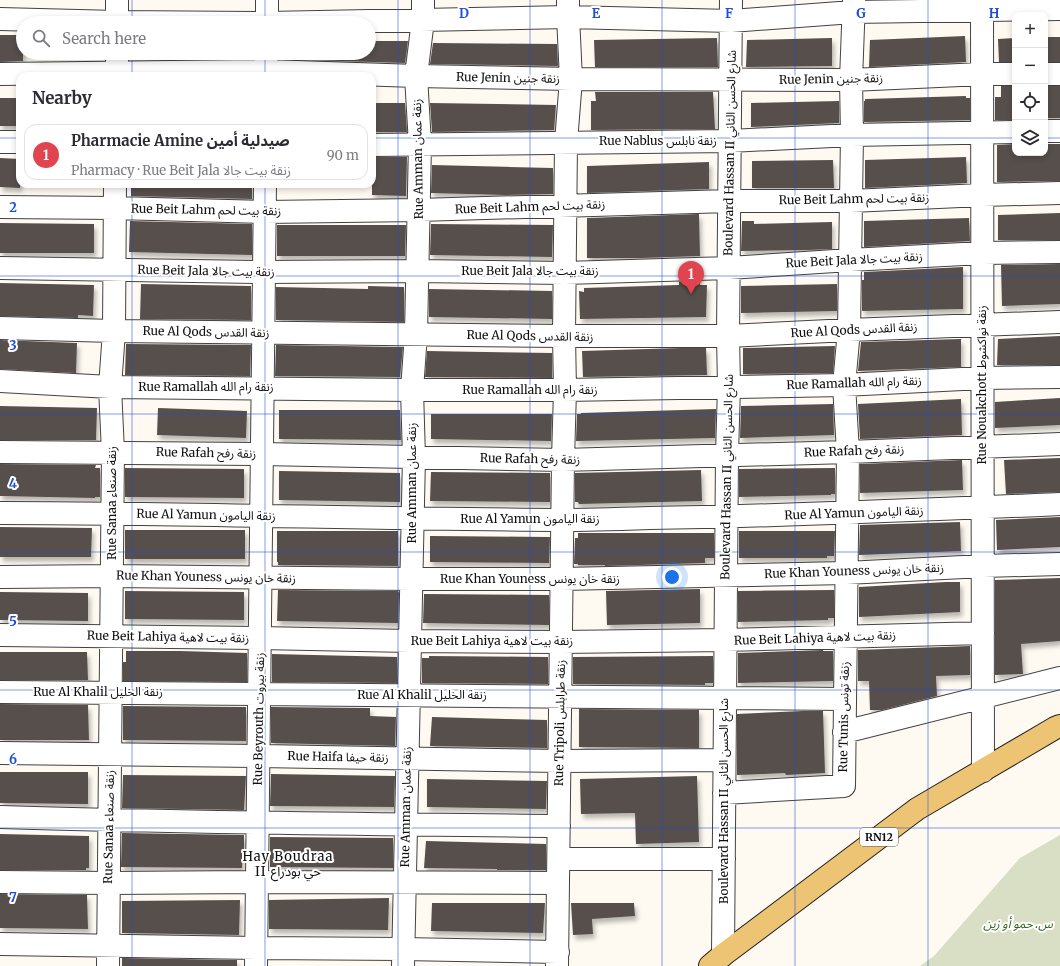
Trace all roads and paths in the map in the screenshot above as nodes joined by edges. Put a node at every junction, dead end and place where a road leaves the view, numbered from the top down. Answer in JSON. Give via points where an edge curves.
{"nodes":[{"id":1,"x":117,"y":0,"type":"edge"},
{"id":2,"x":267,"y":0,"type":"edge"},
{"id":3,"x":982,"y":5,"type":"edge"},
{"id":4,"x":853,"y":6,"type":"edge"},
{"id":5,"x":568,"y":9,"type":"edge"},
{"id":6,"x":1060,"y":9,"type":"edge"},
{"id":7,"x":423,"y":10,"type":"edge"},
{"id":8,"x":731,"y":11,"type":"edge"},
{"id":9,"x":117,"y":16,"type":"edge"},
{"id":10,"x":267,"y":16,"type":"edge"},
{"id":11,"x":351,"y":16,"type":"edge"},
{"id":12,"x":0,"y":18,"type":"edge"},
{"id":13,"x":16,"y":19,"type":"edge"},
{"id":14,"x":117,"y":67,"type":"edge"},
{"id":15,"x":266,"y":67,"type":"edge"},
{"id":16,"x":33,"y":72,"type":"edge"},
{"id":17,"x":349,"y":72,"type":"edge"},
{"id":18,"x":16,"y":73,"type":"edge"},
{"id":19,"x":0,"y":74,"type":"edge"},
{"id":20,"x":376,"y":74,"type":"edge"},
{"id":21,"x":982,"y":74,"type":"junction"},
{"id":22,"x":1012,"y":74,"type":"edge"},
{"id":23,"x":1048,"y":74,"type":"edge"},
{"id":24,"x":1060,"y":74,"type":"edge"},
{"id":25,"x":416,"y":76,"type":"junction"},
{"id":26,"x":571,"y":79,"type":"junction"},
{"id":27,"x":731,"y":79,"type":"junction"},
{"id":28,"x":851,"y":80,"type":"junction"},
{"id":29,"x":1060,"y":131,"type":"edge"},
{"id":30,"x":982,"y":132,"type":"junction"},
{"id":31,"x":1012,"y":132,"type":"edge"},
{"id":32,"x":1048,"y":132,"type":"edge"},
{"id":33,"x":852,"y":135,"type":"junction"},
{"id":34,"x":730,"y":141,"type":"junction"},
{"id":35,"x":0,"y":142,"type":"edge"},
{"id":36,"x":16,"y":142,"type":"edge"},
{"id":37,"x":566,"y":142,"type":"junction"},
{"id":38,"x":420,"y":144,"type":"junction"},
{"id":39,"x":376,"y":145,"type":"edge"},
{"id":40,"x":115,"y":188,"type":"edge"},
{"id":41,"x":265,"y":188,"type":"edge"},
{"id":42,"x":1060,"y":193,"type":"edge"},
{"id":43,"x":982,"y":195,"type":"junction"},
{"id":44,"x":730,"y":201,"type":"junction"},
{"id":45,"x":851,"y":201,"type":"junction"},
{"id":46,"x":566,"y":205,"type":"junction"},
{"id":47,"x":0,"y":207,"type":"edge"},
{"id":48,"x":115,"y":208,"type":"junction"},
{"id":49,"x":419,"y":210,"type":"junction"},
{"id":50,"x":265,"y":212,"type":"junction"},
{"id":51,"x":1060,"y":252,"type":"edge"},
{"id":52,"x":982,"y":253,"type":"junction"},
{"id":53,"x":850,"y":260,"type":"junction"},
{"id":54,"x":0,"y":268,"type":"edge"},
{"id":55,"x":729,"y":268,"type":"junction"},
{"id":56,"x":115,"y":270,"type":"junction"},
{"id":57,"x":417,"y":271,"type":"junction"},
{"id":58,"x":264,"y":272,"type":"junction"},
{"id":59,"x":565,"y":273,"type":"junction"},
{"id":60,"x":1060,"y":322,"type":"edge"},
{"id":61,"x":982,"y":325,"type":"junction"},
{"id":62,"x":0,"y":328,"type":"edge"},
{"id":63,"x":849,"y":330,"type":"junction"},
{"id":64,"x":114,"y":331,"type":"junction"},
{"id":65,"x":263,"y":332,"type":"junction"},
{"id":66,"x":416,"y":334,"type":"junction"},
{"id":67,"x":564,"y":336,"type":"junction"},
{"id":68,"x":728,"y":336,"type":"junction"},
{"id":69,"x":1060,"y":377,"type":"edge"},
{"id":70,"x":982,"y":378,"type":"junction"},
{"id":71,"x":0,"y":382,"type":"edge"},
{"id":72,"x":844,"y":385,"type":"junction"},
{"id":73,"x":729,"y":386,"type":"junction"},
{"id":74,"x":110,"y":387,"type":"junction"},
{"id":75,"x":263,"y":388,"type":"junction"},
{"id":76,"x":412,"y":390,"type":"junction"},
{"id":77,"x":564,"y":390,"type":"junction"},
{"id":78,"x":1060,"y":444,"type":"edge"},
{"id":79,"x":982,"y":446,"type":"junction"},
{"id":80,"x":0,"y":452,"type":"edge"},
{"id":81,"x":113,"y":452,"type":"junction"},
{"id":82,"x":848,"y":452,"type":"junction"},
{"id":83,"x":262,"y":454,"type":"junction"},
{"id":84,"x":727,"y":455,"type":"junction"},
{"id":85,"x":414,"y":457,"type":"junction"},
{"id":86,"x":563,"y":460,"type":"junction"},
{"id":87,"x":1060,"y":504,"type":"edge"},
{"id":88,"x":983,"y":507,"type":"junction"},
{"id":89,"x":0,"y":513,"type":"edge"},
{"id":90,"x":112,"y":513,"type":"junction"},
{"id":91,"x":847,"y":513,"type":"junction"},
{"id":92,"x":261,"y":516,"type":"junction"},
{"id":93,"x":727,"y":517,"type":"junction"},
{"id":94,"x":412,"y":518,"type":"junction"},
{"id":95,"x":562,"y":520,"type":"junction"},
{"id":96,"x":1060,"y":564,"type":"edge"},
{"id":97,"x":983,"y":566,"type":"junction"},
{"id":98,"x":846,"y":573,"type":"junction"},
{"id":99,"x":726,"y":575,"type":"junction"},
{"id":100,"x":0,"y":576,"type":"edge"},
{"id":101,"x":112,"y":576,"type":"junction"},
{"id":102,"x":261,"y":577,"type":"junction"},
{"id":103,"x":411,"y":579,"type":"junction"},
{"id":104,"x":562,"y":579,"type":"junction"},
{"id":105,"x":983,"y":633,"type":"junction"},
{"id":106,"x":0,"y":635,"type":"edge"},
{"id":107,"x":111,"y":636,"type":"junction"},
{"id":108,"x":845,"y":637,"type":"junction"},
{"id":109,"x":260,"y":638,"type":"junction"},
{"id":110,"x":725,"y":640,"type":"junction"},
{"id":111,"x":410,"y":641,"type":"junction"},
{"id":112,"x":561,"y":642,"type":"junction"},
{"id":113,"x":1060,"y":678,"type":"edge"},
{"id":114,"x":0,"y":692,"type":"edge"},
{"id":115,"x":110,"y":692,"type":"junction"},
{"id":116,"x":259,"y":694,"type":"junction"},
{"id":117,"x":408,"y":695,"type":"junction"},
{"id":118,"x":560,"y":696,"type":"junction"},
{"id":119,"x":725,"y":698,"type":"junction"},
{"id":120,"x":983,"y":698,"type":"junction"},
{"id":121,"x":845,"y":699,"type":"junction"},
{"id":122,"x":1060,"y":726,"type":"edge"},
{"id":123,"x":844,"y":732,"type":"junction"},
{"id":124,"x":0,"y":753,"type":"edge"},
{"id":125,"x":110,"y":754,"type":"junction"},
{"id":126,"x":258,"y":756,"type":"junction"},
{"id":127,"x":407,"y":758,"type":"junction"},
{"id":128,"x":724,"y":760,"type":"junction"},
{"id":129,"x":560,"y":761,"type":"junction"},
{"id":130,"x":983,"y":771,"type":"junction"},
{"id":131,"x":724,"y":793,"type":"junction"},
{"id":132,"x":0,"y":818,"type":"edge"},
{"id":133,"x":109,"y":821,"type":"junction"},
{"id":134,"x":258,"y":823,"type":"junction"},
{"id":135,"x":406,"y":824,"type":"junction"},
{"id":136,"x":559,"y":826,"type":"junction"},
{"id":137,"x":724,"y":858,"type":"junction"},
{"id":138,"x":559,"y":859,"type":"junction"},
{"id":139,"x":0,"y":882,"type":"edge"},
{"id":140,"x":257,"y":882,"type":"junction"},
{"id":141,"x":404,"y":882,"type":"junction"},
{"id":142,"x":109,"y":883,"type":"junction"},
{"id":143,"x":558,"y":883,"type":"junction"},
{"id":144,"x":0,"y":944,"type":"edge"},
{"id":145,"x":108,"y":956,"type":"edge"},
{"id":146,"x":256,"y":957,"type":"edge"},
{"id":147,"x":403,"y":957,"type":"edge"},
{"id":148,"x":557,"y":959,"type":"edge"},
{"id":149,"x":716,"y":960,"type":"edge"}],
"edges":[{"from":1,"to":9,"type":"street"},
{"from":2,"to":10,"type":"street"},
{"from":3,"to":4,"type":"street"},
{"from":3,"to":6,"type":"street"},
{"from":3,"to":21,"type":"street","name":"Rue Nouakchott زنقة نواكشوط"},
{"from":4,"to":8,"type":"street"},
{"from":4,"to":28,"type":"street","name":"Rue Tunis زنقة تونس"},
{"from":5,"to":7,"type":"street"},
{"from":5,"to":8,"type":"street"},
{"from":5,"to":26,"type":"street","name":"Rue Tripoli زنقة طرابلس"},
{"from":7,"to":11,"type":"street"},
{"from":7,"to":25,"type":"street","name":"Rue Amman زنقة عمان"},
{"from":8,"to":27,"type":"street","name":"Boulevard Hassan II شارع الحسن الثاني"},
{"from":12,"to":13,"type":"street"},
{"from":14,"to":15,"type":"street","name":"Rue Jenin زنقة جنين"},
{"from":14,"to":16,"type":"street","name":"Rue Jenin زنقة جنين"},
{"from":15,"to":17,"type":"street","name":"Rue Jenin زنقة جنين"},
{"from":18,"to":19,"type":"street","name":"Rue Jenin زنقة جنين"},
{"from":20,"to":25,"type":"street","name":"Rue Jenin زنقة جنين"},
{"from":21,"to":22,"type":"street","name":"Rue Jenin زنقة جنين"},
{"from":21,"to":28,"type":"street","name":"Rue Jenin زنقة جنين"},
{"from":21,"to":30,"type":"street","name":"Rue Nouakchott زنقة نواكشوط"},
{"from":23,"to":24,"type":"street"},
{"from":25,"to":26,"type":"street","name":"Rue Jenin زنقة جنين"},
{"from":25,"to":38,"type":"street","name":"Rue Amman زنقة عمان"},
{"from":26,"to":27,"type":"street","name":"Rue Jenin زنقة جنين"},
{"from":26,"to":37,"type":"street","name":"Rue Tripoli زنقة طرابلس"},
{"from":27,"to":28,"type":"street","name":"Rue Jenin زنقة جنين"},
{"from":27,"to":34,"type":"street","name":"Boulevard Hassan II شارع الحسن الثاني"},
{"from":28,"to":33,"type":"street","name":"Rue Tunis زنقة تونس"},
{"from":29,"to":32,"type":"street"},
{"from":30,"to":31,"type":"street","name":"Rue Nablus زنقة نابلس"},
{"from":30,"to":33,"type":"street","name":"Rue Nablus زنقة نابلس"},
{"from":30,"to":43,"type":"street","name":"Rue Nouakchott زنقة نواكشوط"},
{"from":33,"to":34,"type":"street","name":"Rue Nablus زنقة نابلس"},
{"from":33,"to":45,"type":"street","name":"Rue Tunis زنقة تونس"},
{"from":34,"to":37,"type":"street","name":"Rue Nablus زنقة نابلس"},
{"from":34,"to":44,"type":"street","name":"Boulevard Hassan II شارع الحسن الثاني"},
{"from":35,"to":36,"type":"street"},
{"from":37,"to":38,"type":"street","name":"Rue Nablus زنقة نابلس"},
{"from":37,"to":46,"type":"street","name":"Rue Tripoli زنقة طرابلس"},
{"from":38,"to":39,"type":"street","name":"Rue Nablus زنقة نابلس"},
{"from":38,"to":49,"type":"street","name":"Rue Amman زنقة عمان"},
{"from":40,"to":48,"type":"street","name":"Rue Sanaa زنقة صنعاء"},
{"from":41,"to":50,"type":"street","name":"Rue Beyrouth زنقة بيروت"},
{"from":42,"to":43,"type":"street","name":"Rue Beit Lahm زنقة بيت لحم"},
{"from":43,"to":45,"type":"street","name":"Rue Beit Lahm زنقة بيت لحم"},
{"from":43,"to":52,"type":"street","name":"Rue Nouakchott زنقة نواكشوط"},
{"from":44,"to":45,"type":"street","name":"Rue Beit Lahm زنقة بيت لحم"},
{"from":44,"to":46,"type":"street","name":"Rue Beit Lahm زنقة بيت لحم"},
{"from":44,"to":55,"type":"street","name":"Boulevard Hassan II شارع الحسن الثاني"},
{"from":45,"to":53,"type":"street","name":"Rue Tunis زنقة تونس"},
{"from":46,"to":49,"type":"street","name":"Rue Beit Lahm زنقة بيت لحم"},
{"from":46,"to":59,"type":"street","name":"Rue Tripoli زنقة طرابلس"},
{"from":47,"to":48,"type":"street","name":"Rue Beit Lahm زنقة بيت لحم"},
{"from":48,"to":50,"type":"street","name":"Rue Beit Lahm زنقة بيت لحم"},
{"from":48,"to":56,"type":"street","name":"Rue Sanaa زنقة صنعاء"},
{"from":49,"to":50,"type":"street","name":"Rue Beit Lahm زنقة بيت لحم"},
{"from":49,"to":57,"type":"street","name":"Rue Amman زنقة عمان"},
{"from":50,"to":58,"type":"street","name":"Rue Beyrouth زنقة بيروت"},
{"from":51,"to":52,"type":"street","name":"Rue Beit Jala زنقة بيت جالا"},
{"from":52,"to":53,"type":"street","name":"Rue Beit Jala زنقة بيت جالا"},
{"from":52,"to":61,"type":"street","name":"Rue Nouakchott زنقة نواكشوط"},
{"from":53,"to":55,"type":"street","name":"Rue Beit Jala زنقة بيت جالا"},
{"from":53,"to":63,"type":"street","name":"Rue Tunis زنقة تونس"},
{"from":54,"to":56,"type":"street","name":"Rue Beit Jala زنقة بيت جالا"},
{"from":55,"to":59,"type":"street","name":"Rue Beit Jala زنقة بيت جالا"},
{"from":55,"to":68,"type":"street","name":"Boulevard Hassan II شارع الحسن الثاني"},
{"from":56,"to":58,"type":"street","name":"Rue Beit Jala زنقة بيت جالا"},
{"from":56,"to":64,"type":"street","name":"Rue Sanaa زنقة صنعاء"},
{"from":57,"to":58,"type":"street","name":"Rue Beit Jala زنقة بيت جالا"},
{"from":57,"to":59,"type":"street","name":"Rue Beit Jala زنقة بيت جالا"},
{"from":57,"to":66,"type":"street","name":"Rue Amman زنقة عمان"},
{"from":58,"to":65,"type":"street","name":"Rue Beyrouth زنقة بيروت"},
{"from":59,"to":67,"type":"street","name":"Rue Tripoli زنقة طرابلس"},
{"from":60,"to":61,"type":"street","name":"Rue Al Qods زنقة القدس"},
{"from":61,"to":63,"type":"street","name":"Rue Al Qods زنقة القدس"},
{"from":61,"to":70,"type":"street","name":"Rue Nouakchott زنقة نواكشوط"},
{"from":62,"to":64,"type":"street","name":"Rue Al Qods زنقة القدس"},
{"from":63,"to":68,"type":"street","name":"Rue Al Qods زنقة القدس"},
{"from":63,"to":72,"type":"street","name":"Rue Tunis زنقة تونس"},
{"from":64,"to":65,"type":"street","name":"Rue Al Qods زنقة القدس"},
{"from":64,"to":74,"type":"street","name":"Rue Sanaa زنقة صنعاء"},
{"from":65,"to":66,"type":"street","name":"Rue Al Qods زنقة القدس"},
{"from":65,"to":75,"type":"street","name":"Rue Beyrouth زنقة بيروت"},
{"from":66,"to":67,"type":"street","name":"Rue Al Qods زنقة القدس"},
{"from":66,"to":76,"type":"street","name":"Rue Amman زنقة عمان"},
{"from":67,"to":68,"type":"street","name":"Rue Al Qods زنقة القدس"},
{"from":67,"to":77,"type":"street","name":"Rue Tripoli زنقة طرابلس"},
{"from":68,"to":73,"type":"street","name":"Boulevard Hassan II شارع الحسن الثاني"},
{"from":69,"to":70,"type":"street","name":"Rue Ramallah زنقة رام الله"},
{"from":70,"to":72,"type":"street","name":"Rue Ramallah زنقة رام الله"},
{"from":70,"to":79,"type":"street","name":"Rue Nouakchott زنقة نواكشوط"},
{"from":71,"to":74,"type":"street","name":"Rue Ramallah زنقة رام الله"},
{"from":72,"to":73,"type":"street","name":"Rue Ramallah زنقة رام الله"},
{"from":72,"to":82,"type":"street","name":"Rue Tunis زنقة تونس"},
{"from":73,"to":77,"type":"street","name":"Rue Ramallah زنقة رام الله"},
{"from":73,"to":84,"type":"street","name":"Boulevard Hassan II شارع الحسن الثاني"},
{"from":74,"to":75,"type":"street","name":"Rue Ramallah زنقة رام الله"},
{"from":74,"to":81,"type":"street","name":"Rue Sanaa زنقة صنعاء"},
{"from":75,"to":76,"type":"street","name":"Rue Ramallah زنقة رام الله"},
{"from":75,"to":83,"type":"street","name":"Rue Beyrouth زنقة بيروت"},
{"from":76,"to":77,"type":"street","name":"Rue Ramallah زنقة رام الله"},
{"from":76,"to":85,"type":"street","name":"Rue Amman زنقة عمان"},
{"from":77,"to":86,"type":"street","name":"Rue Tripoli زنقة طرابلس"},
{"from":78,"to":79,"type":"street","name":"Rue Rafah زنقة رفح"},
{"from":79,"to":82,"type":"street","name":"Rue Rafah زنقة رفح"},
{"from":79,"to":88,"type":"street","name":"Rue Nouakchott زنقة نواكشوط"},
{"from":80,"to":81,"type":"street","name":"Rue Rafah زنقة رفح"},
{"from":81,"to":83,"type":"street","name":"Rue Rafah زنقة رفح"},
{"from":81,"to":90,"type":"street","name":"Rue Sanaa زنقة صنعاء"},
{"from":82,"to":84,"type":"street","name":"Rue Rafah زنقة رفح"},
{"from":82,"to":91,"type":"street","name":"Rue Tunis زنقة تونس"},
{"from":83,"to":85,"type":"street","name":"Rue Rafah زنقة رفح"},
{"from":83,"to":92,"type":"street","name":"Rue Beyrouth زنقة بيروت"},
{"from":84,"to":86,"type":"street","name":"Rue Rafah زنقة رفح"},
{"from":84,"to":93,"type":"street","name":"Boulevard Hassan II شارع الحسن الثاني"},
{"from":85,"to":86,"type":"street","name":"Rue Rafah زنقة رفح"},
{"from":85,"to":94,"type":"street","name":"Rue Amman زنقة عمان"},
{"from":86,"to":95,"type":"street","name":"Rue Tripoli زنقة طرابلس"},
{"from":87,"to":88,"type":"street","name":"Rue Al Yamun زنقة اليامون"},
{"from":88,"to":91,"type":"street","name":"Rue Al Yamun زنقة اليامون"},
{"from":88,"to":97,"type":"street","name":"Rue Nouakchott زنقة نواكشوط"},
{"from":89,"to":90,"type":"street","name":"Rue Al Yamun زنقة اليامون"},
{"from":90,"to":92,"type":"street","name":"Rue Al Yamun زنقة اليامون"},
{"from":90,"to":101,"type":"street","name":"Rue Sanaa زنقة صنعاء"},
{"from":91,"to":93,"type":"street","name":"Rue Al Yamun زنقة اليامون"},
{"from":91,"to":98,"type":"street","name":"Rue Tunis زنقة تونس"},
{"from":92,"to":94,"type":"street","name":"Rue Al Yamun زنقة اليامون"},
{"from":92,"to":102,"type":"street","name":"Rue Beyrouth زنقة بيروت"},
{"from":93,"to":95,"type":"street","name":"Rue Al Yamun زنقة اليامون"},
{"from":93,"to":99,"type":"street","name":"Boulevard Hassan II شارع الحسن الثاني"},
{"from":94,"to":95,"type":"street","name":"Rue Al Yamun زنقة اليامون"},
{"from":94,"to":103,"type":"street","name":"Rue Amman زنقة عمان"},
{"from":95,"to":104,"type":"street","name":"Rue Tripoli زنقة طرابلس"},
{"from":96,"to":97,"type":"street","name":"Rue Khan Youness زنقة خان يونس"},
{"from":97,"to":98,"type":"street","name":"Rue Khan Youness زنقة خان يونس"},
{"from":97,"to":105,"type":"street","name":"Rue Nouakchott زنقة نواكشوط"},
{"from":98,"to":99,"type":"street","name":"Rue Khan Youness زنقة خان يونس"},
{"from":98,"to":108,"type":"street","name":"Rue Tunis زنقة تونس"},
{"from":99,"to":104,"type":"street","name":"Rue Khan Youness زنقة خان يونس"},
{"from":99,"to":110,"type":"street","name":"Boulevard Hassan II شارع الحسن الثاني"},
{"from":100,"to":101,"type":"street","name":"Rue Khan Youness زنقة خان يونس"},
{"from":101,"to":102,"type":"street","name":"Rue Khan Youness زنقة خان يونس"},
{"from":101,"to":107,"type":"street","name":"Rue Sanaa زنقة صنعاء"},
{"from":102,"to":103,"type":"street","name":"Rue Khan Youness زنقة خان يونس"},
{"from":102,"to":109,"type":"street","name":"Rue Beyrouth زنقة بيروت"},
{"from":103,"to":104,"type":"street","name":"Rue Khan Youness زنقة خان يونس"},
{"from":103,"to":111,"type":"street","name":"Rue Amman زنقة عمان"},
{"from":104,"to":112,"type":"street","name":"Rue Tripoli زنقة طرابلس"},
{"from":105,"to":108,"type":"street","name":"Rue Beit Lahiya زنقة بيت لاهية"},
{"from":105,"to":120,"type":"street","name":"Rue Nouakchott زنقة نواكشوط"},
{"from":106,"to":107,"type":"street","name":"Rue Beit Lahiya زنقة بيت لاهية"},
{"from":107,"to":109,"type":"street","name":"Rue Beit Lahiya زنقة بيت لاهية"},
{"from":107,"to":115,"type":"street","name":"Rue Sanaa زنقة صنعاء"},
{"from":108,"to":110,"type":"street","name":"Rue Beit Lahiya زنقة بيت لاهية"},
{"from":108,"to":121,"type":"street","name":"Rue Tunis زنقة تونس"},
{"from":109,"to":111,"type":"street","name":"Rue Beit Lahiya زنقة بيت لاهية"},
{"from":109,"to":116,"type":"street","name":"Rue Beyrouth زنقة بيروت"},
{"from":110,"to":112,"type":"street","name":"Rue Beit Lahiya زنقة بيت لاهية"},
{"from":110,"to":119,"type":"street","name":"Boulevard Hassan II شارع الحسن الثاني"},
{"from":111,"to":112,"type":"street","name":"Rue Beit Lahiya زنقة بيت لاهية"},
{"from":111,"to":117,"type":"street","name":"Rue Amman زنقة عمان"},
{"from":112,"to":118,"type":"street","name":"Rue Tripoli زنقة طرابلس"},
{"from":113,"to":120,"type":"street"},
{"from":114,"to":115,"type":"street","name":"Rue Al Khalil زنقة الخليل"},
{"from":115,"to":116,"type":"street","name":"Rue Al Khalil زنقة الخليل"},
{"from":115,"to":125,"type":"street","name":"Rue Sanaa زنقة صنعاء"},
{"from":116,"to":117,"type":"street","name":"Rue Al Khalil زنقة الخليل"},
{"from":116,"to":126,"type":"street","name":"Rue Beyrouth زنقة بيروت"},
{"from":117,"to":118,"type":"street","name":"Rue Al Khalil زنقة الخليل"},
{"from":117,"to":127,"type":"street","name":"Rue Amman زنقة عمان"},
{"from":118,"to":119,"type":"street","name":"Rue Al Khalil زنقة الخليل"},
{"from":118,"to":129,"type":"street","name":"Rue Tripoli زنقة طرابلس"},
{"from":119,"to":121,"type":"street","name":"Rue Al Khalil زنقة الخليل"},
{"from":119,"to":128,"type":"street","name":"Boulevard Hassan II شارع الحسن الثاني"},
{"from":120,"to":123,"type":"street"},
{"from":120,"to":130,"type":"street","name":"Rue Nouakchott زنقة نواكشوط"},
{"from":121,"to":123,"type":"street","name":"Rue Tunis زنقة تونس"},
{"from":122,"to":130,"type":"main road","number":"RN12"},
{"from":123,"to":131,"type":"street","name":"Rue Tunis زنقة تونس","via":[[844,786]]},
{"from":124,"to":125,"type":"street","name":"Rue Haifa زنقة حيفا"},
{"from":125,"to":126,"type":"street","name":"Rue Haifa زنقة حيفا"},
{"from":125,"to":133,"type":"street","name":"Rue Sanaa زنقة صنعاء"},
{"from":126,"to":127,"type":"street","name":"Rue Haifa زنقة حيفا"},
{"from":126,"to":134,"type":"street","name":"Rue Beyrouth زنقة بيروت"},
{"from":127,"to":129,"type":"street","name":"Rue Haifa زنقة حيفا"},
{"from":127,"to":135,"type":"street","name":"Rue Amman زنقة عمان"},
{"from":128,"to":129,"type":"street","name":"Rue Haifa زنقة حيفا"},
{"from":128,"to":131,"type":"street","name":"Boulevard Hassan II شارع الحسن الثاني"},
{"from":129,"to":136,"type":"street","name":"Rue Tripoli زنقة طرابلس"},
{"from":130,"to":149,"type":"main road","number":"RN12","via":[[917,808]]},
{"from":131,"to":137,"type":"street","name":"Boulevard Hassan II شارع الحسن الثاني"},
{"from":132,"to":133,"type":"street"},
{"from":133,"to":134,"type":"street"},
{"from":133,"to":142,"type":"street","name":"Rue Sanaa زنقة صنعاء"},
{"from":134,"to":135,"type":"street"},
{"from":134,"to":140,"type":"street","name":"Rue Beyrouth زنقة بيروت"},
{"from":135,"to":136,"type":"street"},
{"from":135,"to":141,"type":"street","name":"Rue Amman زنقة عمان"},
{"from":136,"to":138,"type":"street","name":"Rue Tripoli زنقة طرابلس"},
{"from":137,"to":138,"type":"street"},
{"from":137,"to":149,"type":"street","name":"Boulevard Hassan II شارع الحسن الثاني"},
{"from":138,"to":143,"type":"street","name":"Rue Tripoli زنقة طرابلس"},
{"from":139,"to":142,"type":"street"},
{"from":140,"to":141,"type":"street"},
{"from":140,"to":142,"type":"street"},
{"from":140,"to":146,"type":"street","name":"Rue Beyrouth زنقة بيروت"},
{"from":141,"to":143,"type":"street"},
{"from":141,"to":147,"type":"street","name":"Rue Amman زنقة عمان"},
{"from":142,"to":145,"type":"street","name":"Rue Sanaa زنقة صنعاء"},
{"from":143,"to":148,"type":"street","name":"Rue Tripoli زنقة طرابلس"},
{"from":144,"to":145,"type":"street"},
{"from":145,"to":146,"type":"street"},
{"from":146,"to":147,"type":"street"},
{"from":147,"to":148,"type":"street"}]}
